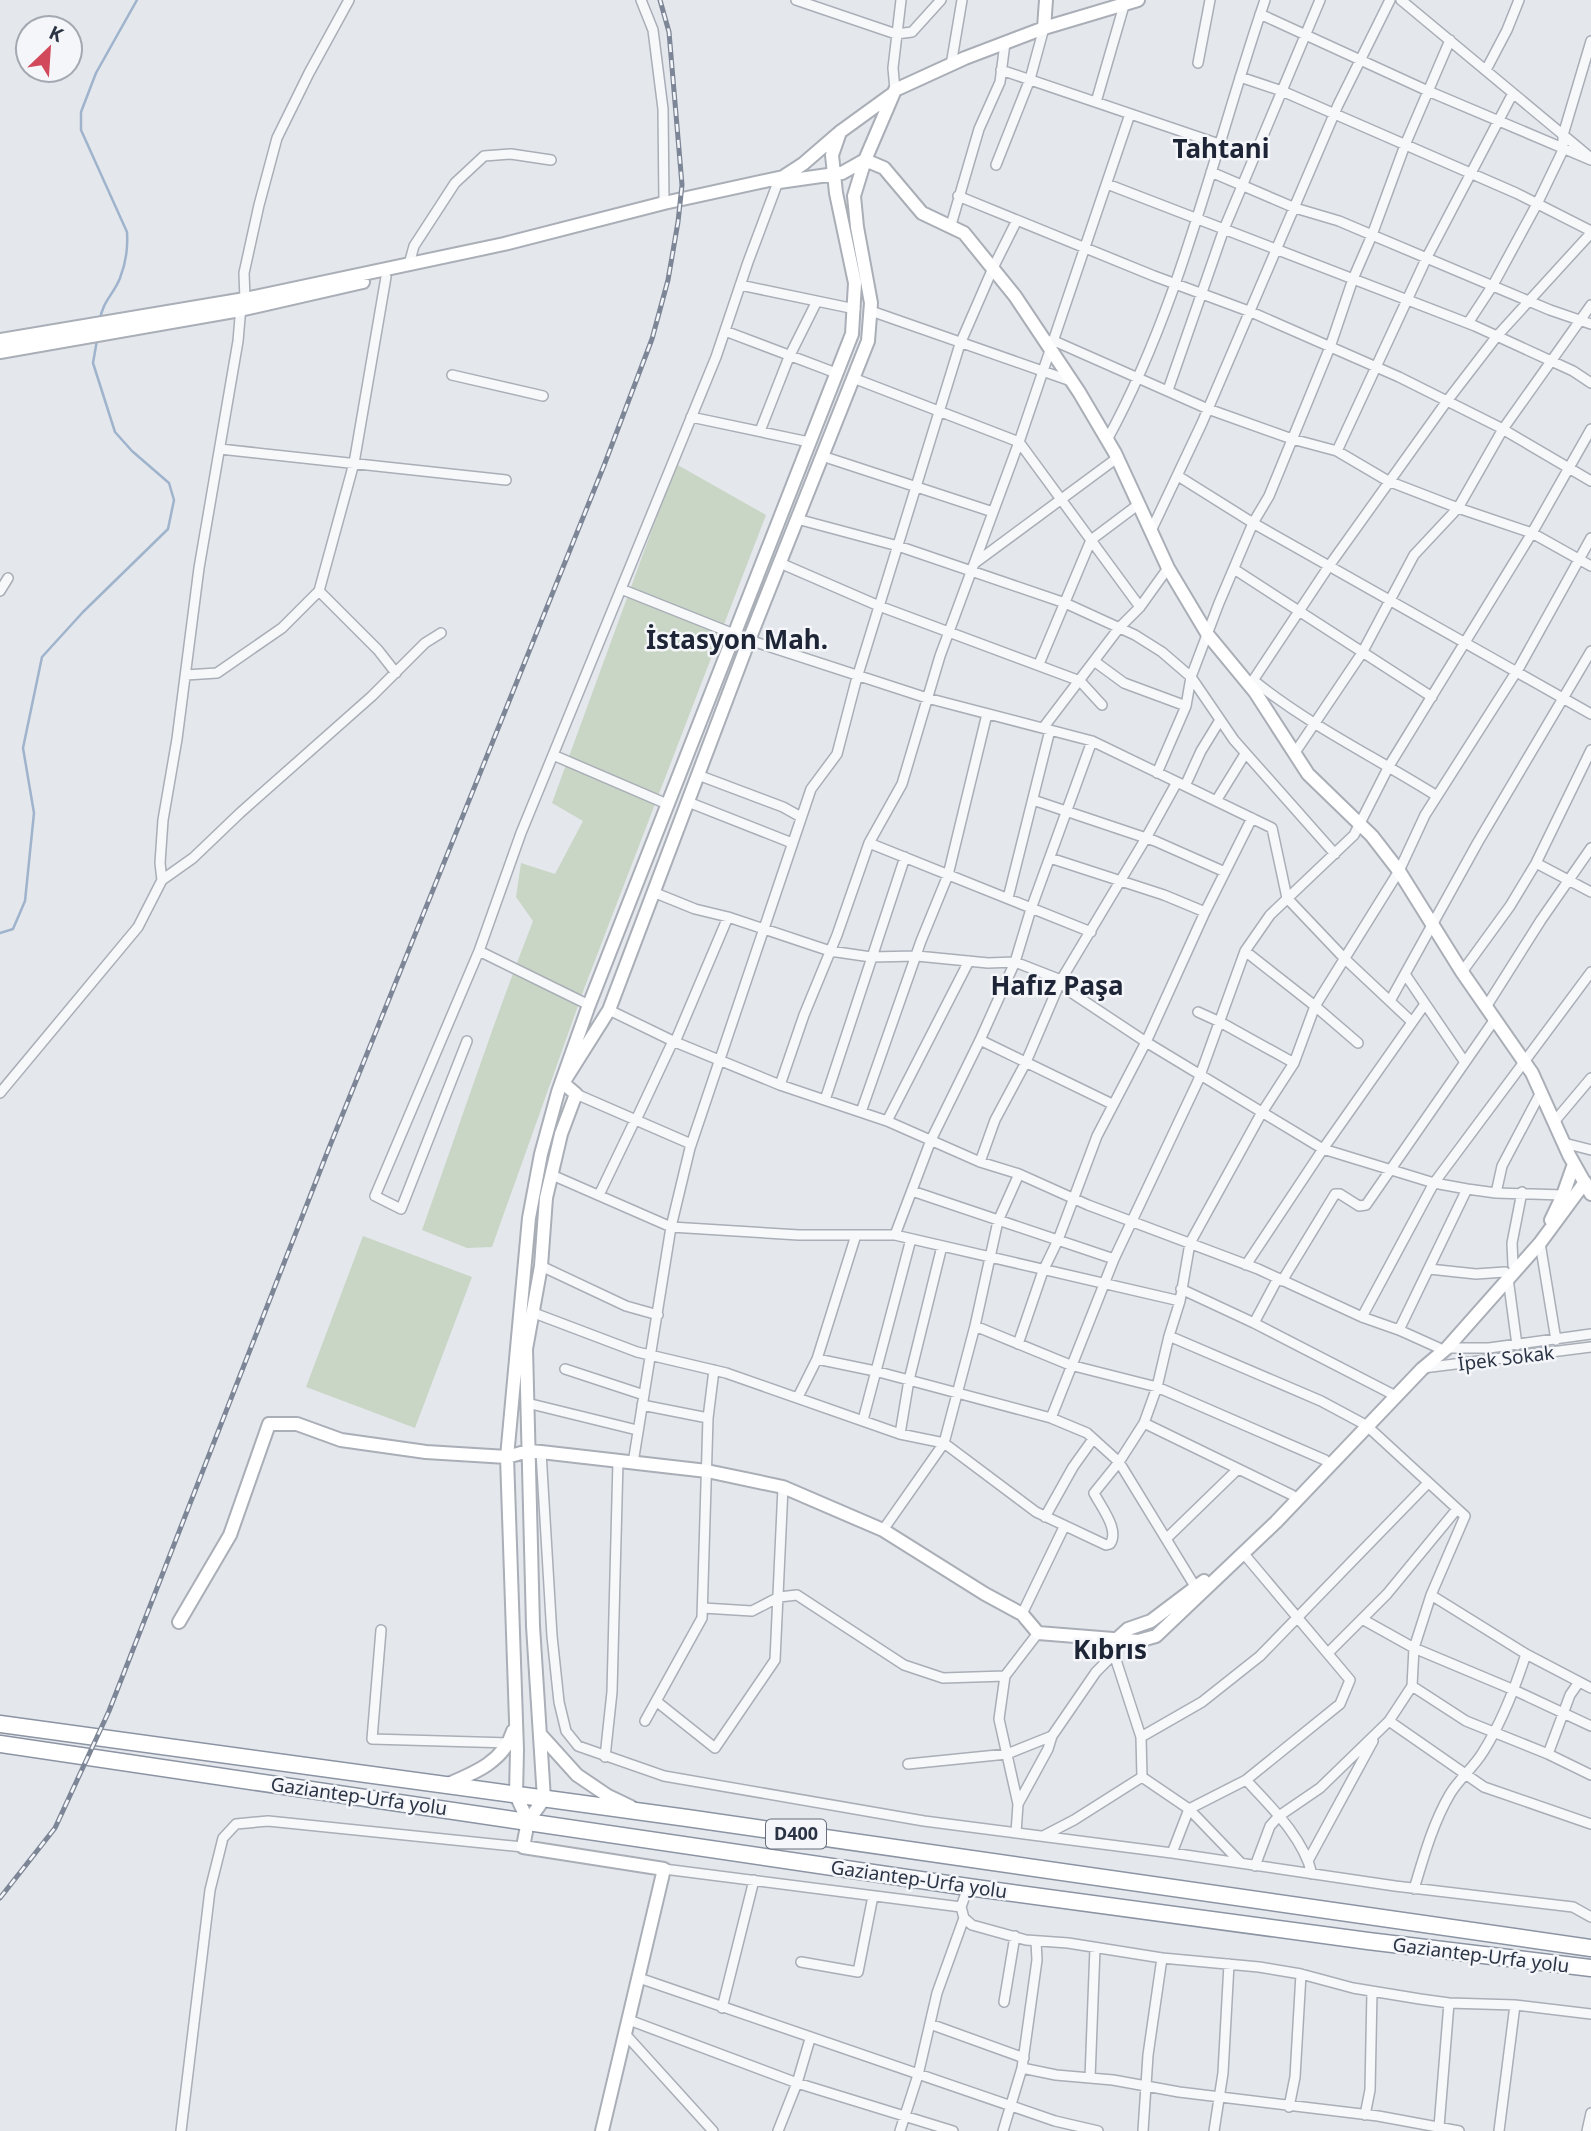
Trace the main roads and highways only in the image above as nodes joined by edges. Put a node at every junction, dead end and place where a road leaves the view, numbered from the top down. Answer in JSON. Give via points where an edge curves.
{"nodes":[{"id":1,"x":1046,"y":0,"type":"edge"},
{"id":2,"x":1129,"y":1,"type":"edge"},
{"id":3,"x":1044,"y":28,"type":"junction"},
{"id":4,"x":895,"y":91,"type":"junction"},
{"id":5,"x":840,"y":132,"type":"junction"},
{"id":6,"x":865,"y":160,"type":"junction"},
{"id":7,"x":833,"y":174,"type":"junction"},
{"id":8,"x":242,"y":305,"type":"junction"},
{"id":9,"x":67,"y":335,"type":"junction"},
{"id":10,"x":0,"y":340,"type":"edge"},
{"id":11,"x":0,"y":352,"type":"edge"},
{"id":12,"x":1574,"y":1164,"type":"junction"},
{"id":13,"x":1588,"y":1188,"type":"edge"},
{"id":14,"x":1509,"y":1271,"type":"junction"},
{"id":15,"x":1443,"y":1348,"type":"junction"},
{"id":16,"x":1365,"y":1425,"type":"junction"},
{"id":17,"x":534,"y":1451,"type":"junction"},
{"id":18,"x":507,"y":1457,"type":"junction"},
{"id":19,"x":179,"y":1622,"type":"dead end"},
{"id":20,"x":1116,"y":1639,"type":"junction"},
{"id":21,"x":516,"y":1721,"type":"junction"},
{"id":22,"x":0,"y":1724,"type":"edge"},
{"id":23,"x":540,"y":1734,"type":"junction"},
{"id":24,"x":0,"y":1744,"type":"edge"},
{"id":25,"x":443,"y":1786,"type":"junction"},
{"id":26,"x":516,"y":1795,"type":"junction"},
{"id":27,"x":544,"y":1800,"type":"junction"},
{"id":28,"x":640,"y":1812,"type":"junction"},
{"id":29,"x":528,"y":1821,"type":"junction"},
{"id":30,"x":1591,"y":1948,"type":"edge"},
{"id":31,"x":1591,"y":1968,"type":"edge"},
{"id":32,"x":602,"y":2131,"type":"edge"}],
"edges":[{"from":1,"to":3,"type":"main road"},
{"from":2,"to":3,"type":"main road"},
{"from":3,"to":4,"type":"main road"},
{"from":4,"to":5,"type":"main road"},
{"from":4,"to":6,"type":"main road"},
{"from":5,"to":7,"type":"main road","via":[[832,155]]},
{"from":5,"to":8,"type":"main road","via":[[783,177]]},
{"from":6,"to":7,"type":"main road"},
{"from":6,"to":12,"type":"main road","via":[[884,169],[922,213],[964,233],[1050,344],[1117,458],[1168,568],[1208,635],[1251,683],[1308,774],[1360,824],[1399,871],[1524,1060]]},
{"from":6,"to":17,"type":"main road","via":[[854,196],[872,303],[868,341],[609,1010],[563,1083],[576,1094],[546,1198],[541,1266],[526,1349]]},
{"from":7,"to":8,"type":"main road","via":[[778,183],[386,277]]},
{"from":7,"to":18,"type":"main road","via":[[855,283],[852,334],[558,1092],[529,1218]]},
{"from":8,"to":9,"type":"main road"},
{"from":9,"to":10,"type":"main road"},
{"from":9,"to":11,"type":"main road"},
{"from":12,"to":13,"type":"main road"},
{"from":12,"to":14,"type":"main road","via":[[1552,1219]]},
{"from":13,"to":14,"type":"main road","via":[[1541,1243]]},
{"from":14,"to":15,"type":"main road"},
{"from":15,"to":16,"type":"main road"},
{"from":15,"to":16,"type":"main road"},
{"from":16,"to":20,"type":"main road","via":[[1196,1588]]},
{"from":16,"to":20,"type":"main road","via":[[1244,1554],[1156,1636],[1138,1641]]},
{"from":17,"to":18,"type":"main road"},
{"from":17,"to":20,"type":"main road","via":[[708,1471],[783,1487],[883,1530],[1022,1614],[1038,1633]]},
{"from":17,"to":23,"type":"main road","via":[[533,1626]]},
{"from":18,"to":19,"type":"main road","via":[[426,1452],[341,1440],[297,1424],[269,1424],[230,1535]]},
{"from":18,"to":21,"type":"main road"},
{"from":21,"to":25,"type":"main road","via":[[510,1743],[482,1770]]},
{"from":21,"to":26,"type":"main road"},
{"from":22,"to":25,"type":"highway","name":"Gaziantep-Urfa yolu","number":"D400"},
{"from":23,"to":27,"type":"main road"},
{"from":23,"to":28,"type":"main road","via":[[578,1775]]},
{"from":24,"to":29,"type":"highway","name":"Gaziantep-Urfa yolu","number":"D400"},
{"from":25,"to":26,"type":"highway","name":"Gaziantep-Urfa yolu","number":"D400"},
{"from":26,"to":27,"type":"highway","name":"Gaziantep-Urfa yolu","number":"D400"},
{"from":26,"to":29,"type":"main road"},
{"from":27,"to":28,"type":"highway","name":"Gaziantep-Urfa yolu","number":"D400"},
{"from":27,"to":29,"type":"main road"},
{"from":28,"to":30,"type":"highway","name":"Gaziantep-Urfa yolu","number":"D400"},
{"from":29,"to":31,"type":"highway","name":"Gaziantep-Urfa yolu","number":"D400","via":[[968,1887]]},
{"from":29,"to":32,"type":"main road","via":[[523,1847],[664,1869]]}]}
